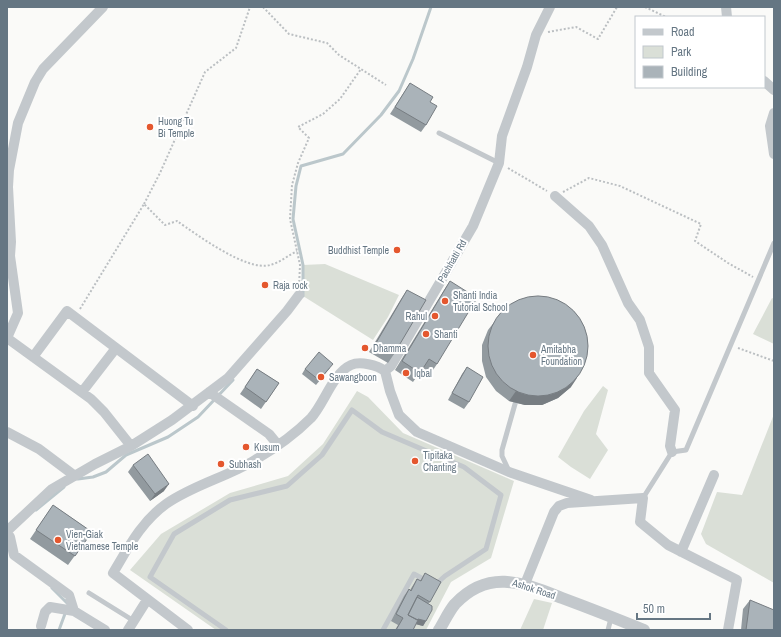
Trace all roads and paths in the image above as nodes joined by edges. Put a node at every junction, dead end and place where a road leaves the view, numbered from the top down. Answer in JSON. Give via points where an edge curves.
{"nodes":[{"id":1,"x":102,"y":7,"type":"edge"},
{"id":2,"x":250,"y":7,"type":"edge"},
{"id":3,"x":263,"y":7,"type":"edge"},
{"id":4,"x":550,"y":7,"type":"edge"},
{"id":5,"x":617,"y":7,"type":"edge"},
{"id":6,"x":645,"y":7,"type":"edge"},
{"id":7,"x":664,"y":16,"type":"edge"},
{"id":8,"x":536,"y":35,"type":"junction"},
{"id":9,"x":361,"y":69,"type":"junction"},
{"id":10,"x":765,"y":82,"type":"edge"},
{"id":11,"x":386,"y":86,"type":"dead end"},
{"id":12,"x":774,"y":90,"type":"edge"},
{"id":13,"x":774,"y":113,"type":"edge"},
{"id":14,"x":439,"y":133,"type":"dead end"},
{"id":15,"x":774,"y":154,"type":"edge"},
{"id":16,"x":500,"y":163,"type":"junction"},
{"id":17,"x":555,"y":196,"type":"junction"},
{"id":18,"x":144,"y":204,"type":"junction"},
{"id":19,"x":774,"y":243,"type":"edge"},
{"id":20,"x":297,"y":251,"type":"junction"},
{"id":21,"x":758,"y":279,"type":"junction"},
{"id":22,"x":299,"y":295,"type":"joint"},
{"id":23,"x":75,"y":316,"type":"junction"},
{"id":24,"x":7,"y":338,"type":"edge"},
{"id":25,"x":731,"y":346,"type":"junction"},
{"id":26,"x":116,"y":348,"type":"junction"},
{"id":27,"x":33,"y":357,"type":"junction"},
{"id":28,"x":774,"y":361,"type":"edge"},
{"id":29,"x":385,"y":371,"type":"junction"},
{"id":30,"x":519,"y":391,"type":"edge"},
{"id":31,"x":82,"y":392,"type":"junction"},
{"id":32,"x":209,"y":392,"type":"junction"},
{"id":33,"x":193,"y":406,"type":"junction"},
{"id":34,"x":7,"y":432,"type":"edge"},
{"id":35,"x":278,"y":445,"type":"junction"},
{"id":36,"x":131,"y":446,"type":"junction"},
{"id":37,"x":672,"y":452,"type":"junction"},
{"id":38,"x":509,"y":472,"type":"junction"},
{"id":39,"x":714,"y":475,"type":"dead end"},
{"id":40,"x":75,"y":476,"type":"junction"},
{"id":41,"x":643,"y":498,"type":"junction"},
{"id":42,"x":597,"y":502,"type":"junction"},
{"id":43,"x":8,"y":533,"type":"edge"},
{"id":44,"x":681,"y":552,"type":"junction"},
{"id":45,"x":525,"y":584,"type":"junction"},
{"id":46,"x":88,"y":593,"type":"dead end"},
{"id":47,"x":147,"y":600,"type":"junction"},
{"id":48,"x":73,"y":611,"type":"junction"},
{"id":49,"x":612,"y":617,"type":"junction"},
{"id":50,"x":134,"y":621,"type":"junction"},
{"id":51,"x":40,"y":626,"type":"dead end"},
{"id":52,"x":221,"y":629,"type":"edge"},
{"id":53,"x":105,"y":630,"type":"edge"},
{"id":54,"x":128,"y":630,"type":"edge"},
{"id":55,"x":188,"y":630,"type":"edge"},
{"id":56,"x":383,"y":630,"type":"edge"},
{"id":57,"x":440,"y":630,"type":"edge"},
{"id":58,"x":608,"y":630,"type":"edge"},
{"id":59,"x":644,"y":630,"type":"edge"},
{"id":60,"x":728,"y":630,"type":"edge"}],
"edges":[{"from":1,"to":24,"type":"street","via":[[43,69],[18,123],[8,187],[10,256],[18,313]]},
{"from":2,"to":18,"type":"path","via":[[236,48],[205,72]]},
{"from":3,"to":9,"type":"path","via":[[289,34],[327,43],[339,55]]},
{"from":4,"to":8,"type":"street","name":"Pachhatti Rd"},
{"from":5,"to":8,"type":"path","via":[[598,38],[576,27]]},
{"from":6,"to":7,"type":"path"},
{"from":8,"to":16,"type":"street","name":"Pachhatti Rd","via":[[502,136]]},
{"from":9,"to":11,"type":"path"},
{"from":9,"to":20,"type":"path","via":[[340,99],[323,114],[298,127],[308,138],[292,185],[290,219]]},
{"from":10,"to":12,"type":"street"},
{"from":13,"to":15,"type":"street","via":[[770,126]]},
{"from":14,"to":16,"type":"lane"},
{"from":16,"to":17,"type":"path"},
{"from":16,"to":29,"type":"street","name":"Pachhatti Rd","via":[[473,226],[391,366]]},
{"from":17,"to":21,"type":"path","via":[[589,178],[620,186],[701,224],[695,241]]},
{"from":17,"to":37,"type":"street","via":[[590,226],[602,245],[628,302],[640,320],[649,347],[649,373],[675,410],[670,446]]},
{"from":18,"to":20,"type":"path","via":[[164,225],[177,221],[247,264],[269,266]]},
{"from":18,"to":23,"type":"path"},
{"from":19,"to":21,"type":"lane"},
{"from":20,"to":22,"type":"path","via":[[300,265]]},
{"from":21,"to":25,"type":"lane"},
{"from":22,"to":32,"type":"street","via":[[228,378]]},
{"from":23,"to":26,"type":"street"},
{"from":23,"to":27,"type":"street","via":[[67,311]]},
{"from":24,"to":27,"type":"street"},
{"from":25,"to":28,"type":"path"},
{"from":25,"to":37,"type":"lane","via":[[686,450]]},
{"from":26,"to":31,"type":"street"},
{"from":26,"to":33,"type":"street"},
{"from":27,"to":31,"type":"street"},
{"from":29,"to":35,"type":"street","via":[[366,364],[351,365],[340,374],[311,418]]},
{"from":29,"to":38,"type":"street","via":[[399,415],[408,426],[430,439]]},
{"from":30,"to":38,"type":"lane","via":[[502,450]]},
{"from":31,"to":36,"type":"street","via":[[104,412]]},
{"from":32,"to":33,"type":"street"},
{"from":32,"to":35,"type":"street","via":[[269,434]]},
{"from":33,"to":36,"type":"street"},
{"from":34,"to":40,"type":"street","via":[[39,449]]},
{"from":35,"to":47,"type":"street","via":[[255,460],[166,504],[137,532],[113,573]]},
{"from":36,"to":40,"type":"street"},
{"from":37,"to":41,"type":"lane"},
{"from":38,"to":42,"type":"street"},
{"from":39,"to":44,"type":"street"},
{"from":40,"to":43,"type":"street","via":[[52,490]]},
{"from":41,"to":42,"type":"street"},
{"from":41,"to":44,"type":"street","via":[[640,522],[668,545]]},
{"from":42,"to":45,"type":"street","via":[[567,503],[559,506],[554,512]]},
{"from":43,"to":48,"type":"street","via":[[14,555],[69,595]]},
{"from":44,"to":60,"type":"street","via":[[737,580]]},
{"from":45,"to":49,"type":"street","name":"Ashok Road"},
{"from":45,"to":57,"type":"street","name":"Ashok Road","via":[[503,581],[486,584],[472,591],[455,604]]},
{"from":46,"to":50,"type":"lane"},
{"from":47,"to":50,"type":"street"},
{"from":47,"to":55,"type":"street"},
{"from":48,"to":51,"type":"street","via":[[47,609]]},
{"from":48,"to":53,"type":"street"},
{"from":49,"to":58,"type":"lane"},
{"from":49,"to":59,"type":"street","name":"Ashok Road"},
{"from":50,"to":54,"type":"street"},
{"from":52,"to":56,"type":"lane","via":[[150,577],[174,534],[230,500],[287,486],[322,455],[352,410],[382,432],[464,467],[501,495],[486,549],[445,576],[436,585],[414,574]]}]}
